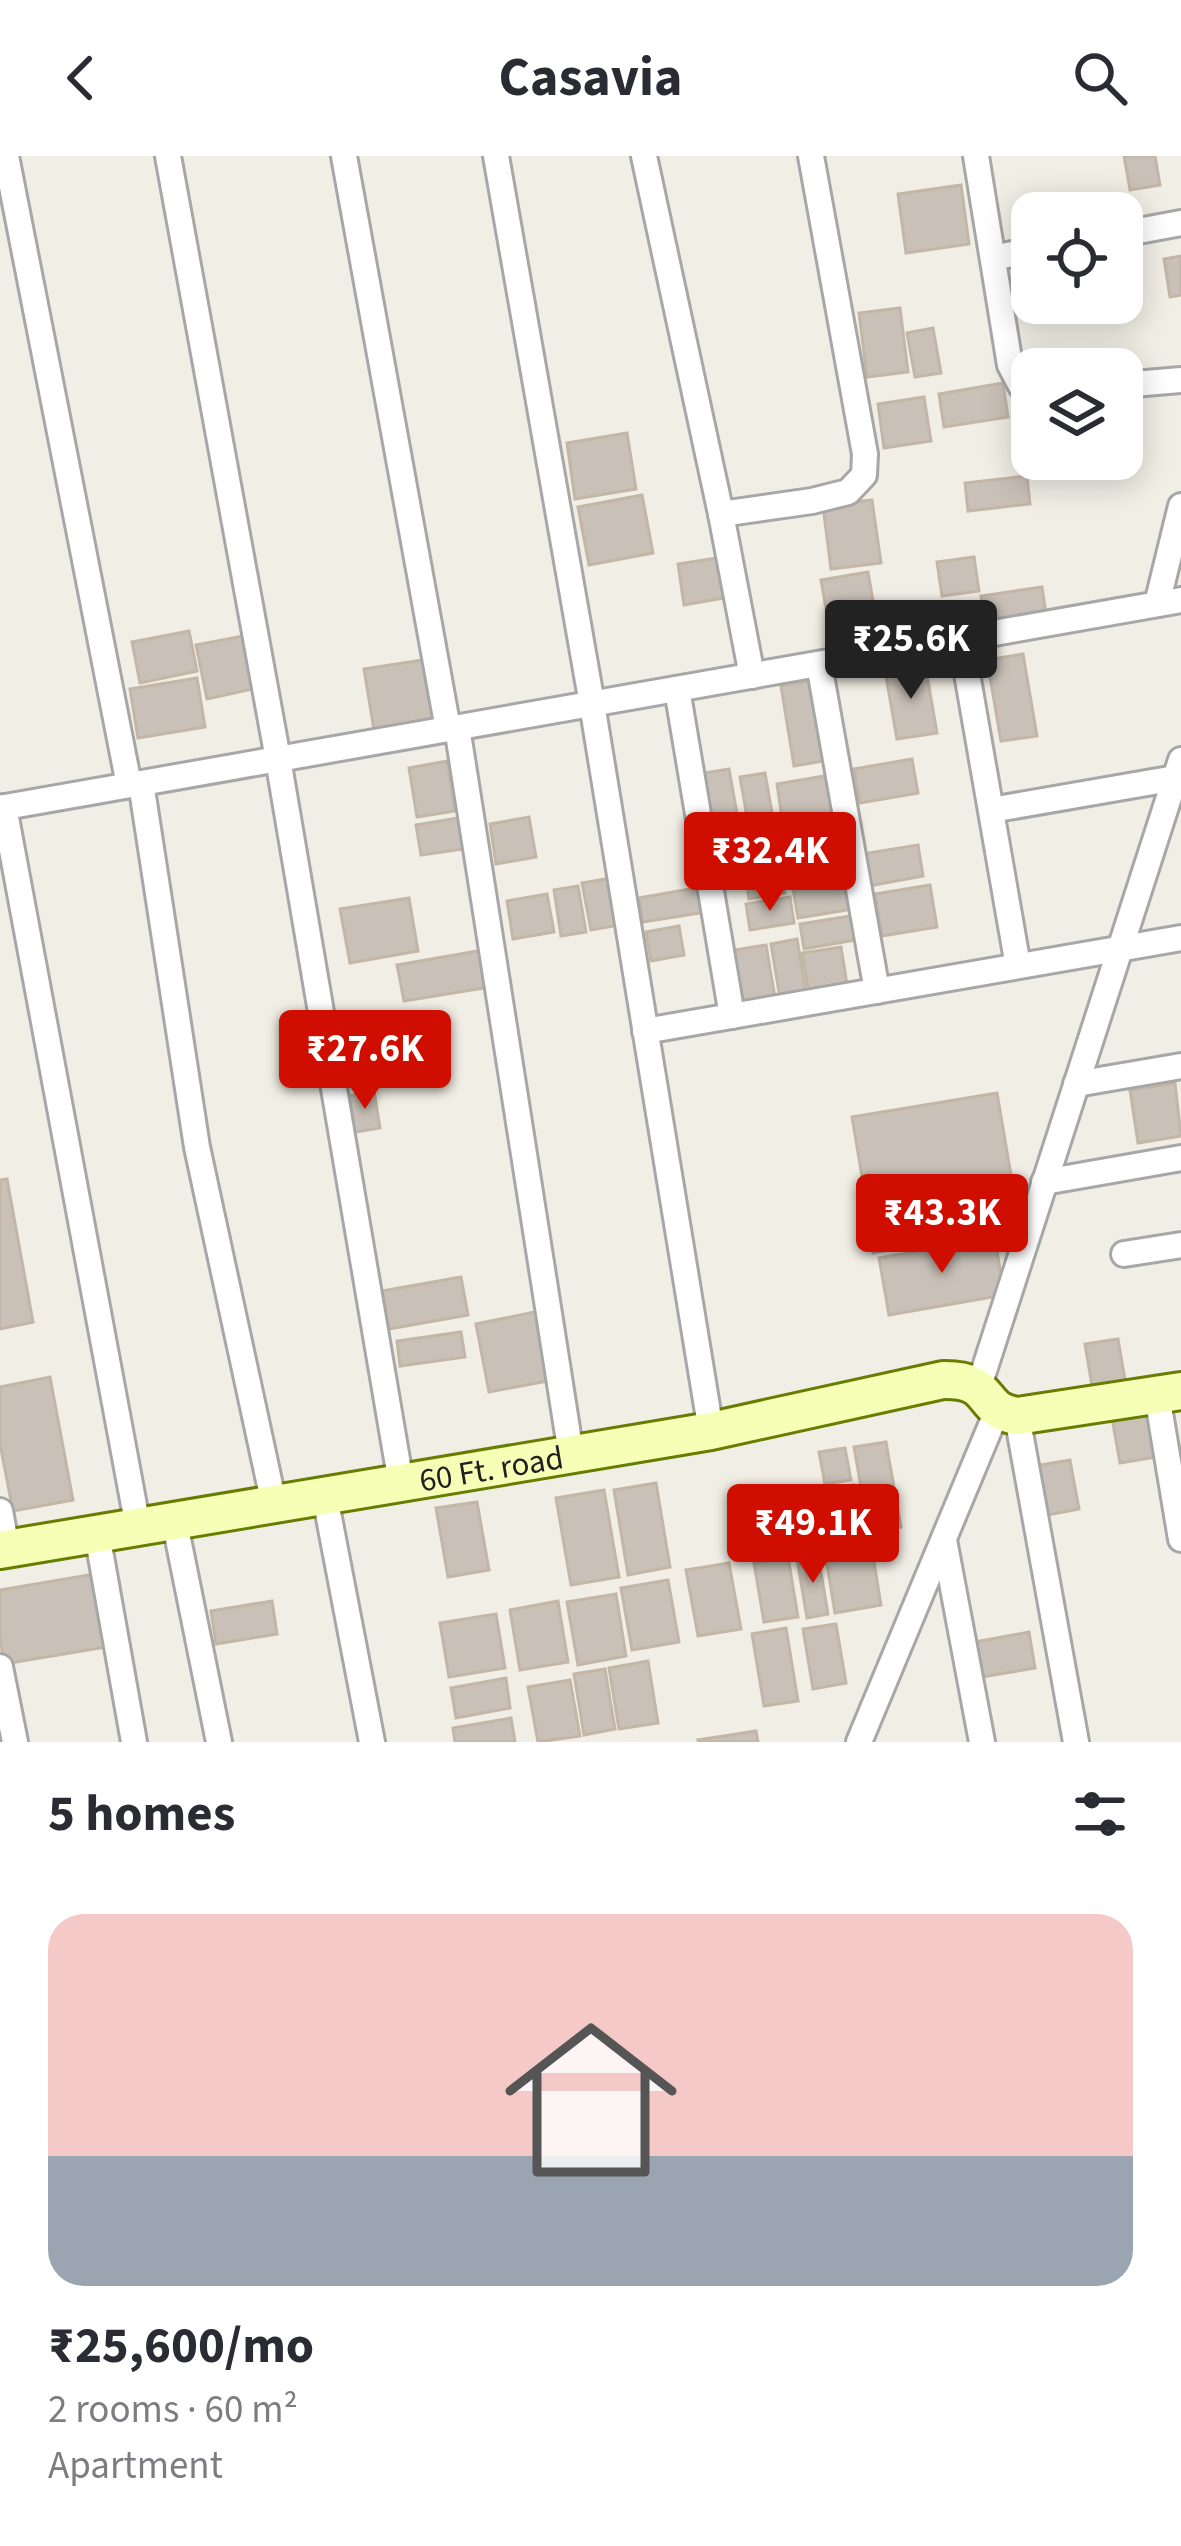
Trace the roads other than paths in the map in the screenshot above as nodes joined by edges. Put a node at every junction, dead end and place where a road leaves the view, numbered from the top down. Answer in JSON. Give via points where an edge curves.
{"nodes":[{"id":1,"x":6,"y":156,"type":"edge"},
{"id":2,"x":168,"y":156,"type":"edge"},
{"id":3,"x":344,"y":156,"type":"edge"},
{"id":4,"x":496,"y":156,"type":"edge"},
{"id":5,"x":644,"y":156,"type":"edge"},
{"id":6,"x":811,"y":156,"type":"edge"},
{"id":7,"x":976,"y":156,"type":"edge"},
{"id":8,"x":1181,"y":224,"type":"edge"},
{"id":9,"x":1143,"y":230,"type":"edge"},
{"id":10,"x":1011,"y":254,"type":"edge"},
{"id":11,"x":993,"y":257,"type":"junction"},
{"id":12,"x":1011,"y":367,"type":"edge"},
{"id":13,"x":1181,"y":380,"type":"edge"},
{"id":14,"x":1143,"y":383,"type":"edge"},
{"id":15,"x":1181,"y":506,"type":"edge"},
{"id":16,"x":722,"y":514,"type":"junction"},
{"id":17,"x":1169,"y":602,"type":"edge"},
{"id":18,"x":961,"y":639,"type":"junction"},
{"id":19,"x":819,"y":664,"type":"junction"},
{"id":20,"x":752,"y":676,"type":"junction"},
{"id":21,"x":676,"y":689,"type":"junction"},
{"id":22,"x":592,"y":704,"type":"junction"},
{"id":23,"x":453,"y":728,"type":"junction"},
{"id":24,"x":278,"y":759,"type":"junction"},
{"id":25,"x":1179,"y":772,"type":"edge"},
{"id":26,"x":135,"y":784,"type":"junction"},
{"id":27,"x":2,"y":808,"type":"edge"},
{"id":28,"x":991,"y":810,"type":"junction"},
{"id":29,"x":1181,"y":938,"type":"edge"},
{"id":30,"x":1119,"y":949,"type":"junction"},
{"id":31,"x":1018,"y":966,"type":"junction"},
{"id":32,"x":877,"y":991,"type":"junction"},
{"id":33,"x":732,"y":1016,"type":"junction"},
{"id":34,"x":645,"y":1031,"type":"junction"},
{"id":35,"x":1181,"y":1066,"type":"edge"},
{"id":36,"x":1076,"y":1084,"type":"junction"},
{"id":37,"x":1181,"y":1158,"type":"edge"},
{"id":38,"x":1045,"y":1182,"type":"junction"},
{"id":39,"x":1181,"y":1245,"type":"edge"},
{"id":40,"x":1124,"y":1254,"type":"dead end"},
{"id":41,"x":1169,"y":1393,"type":"edge"},
{"id":42,"x":998,"y":1404,"type":"junction"},
{"id":43,"x":711,"y":1431,"type":"junction"},
{"id":44,"x":571,"y":1454,"type":"junction"},
{"id":45,"x":401,"y":1483,"type":"junction"},
{"id":46,"x":325,"y":1497,"type":"junction"},
{"id":47,"x":274,"y":1504,"type":"junction"},
{"id":48,"x":0,"y":1511,"type":"edge"},
{"id":49,"x":174,"y":1519,"type":"junction"},
{"id":50,"x":138,"y":1527,"type":"junction"},
{"id":51,"x":97,"y":1534,"type":"junction"},
{"id":52,"x":1181,"y":1539,"type":"edge"},
{"id":53,"x":944,"y":1540,"type":"junction"},
{"id":54,"x":3,"y":1549,"type":"edge"},
{"id":55,"x":0,"y":1667,"type":"edge"},
{"id":56,"x":14,"y":1742,"type":"edge"},
{"id":57,"x":134,"y":1742,"type":"edge"},
{"id":58,"x":219,"y":1742,"type":"edge"},
{"id":59,"x":372,"y":1742,"type":"edge"},
{"id":60,"x":860,"y":1742,"type":"edge"},
{"id":61,"x":982,"y":1742,"type":"edge"},
{"id":62,"x":1076,"y":1742,"type":"edge"}],
"edges":[{"from":1,"to":26,"type":"street"},
{"from":2,"to":24,"type":"street"},
{"from":3,"to":23,"type":"street"},
{"from":4,"to":22,"type":"street"},
{"from":5,"to":16,"type":"street"},
{"from":6,"to":16,"type":"street","via":[[864,475],[848,492]]},
{"from":7,"to":11,"type":"street"},
{"from":8,"to":9,"type":"street"},
{"from":10,"to":11,"type":"street"},
{"from":11,"to":12,"type":"street"},
{"from":13,"to":14,"type":"street"},
{"from":15,"to":17,"type":"street"},
{"from":16,"to":20,"type":"street"},
{"from":17,"to":18,"type":"street"},
{"from":18,"to":19,"type":"street"},
{"from":18,"to":28,"type":"street"},
{"from":19,"to":20,"type":"street"},
{"from":19,"to":32,"type":"street"},
{"from":20,"to":21,"type":"street"},
{"from":21,"to":22,"type":"street"},
{"from":21,"to":33,"type":"street"},
{"from":22,"to":23,"type":"street"},
{"from":22,"to":34,"type":"street"},
{"from":23,"to":24,"type":"street"},
{"from":23,"to":44,"type":"street"},
{"from":24,"to":26,"type":"street"},
{"from":24,"to":45,"type":"street"},
{"from":25,"to":28,"type":"street"},
{"from":25,"to":30,"type":"street"},
{"from":26,"to":27,"type":"street"},
{"from":26,"to":47,"type":"street","via":[[197,1147]]},
{"from":27,"to":50,"type":"street"},
{"from":28,"to":31,"type":"street"},
{"from":29,"to":30,"type":"street"},
{"from":30,"to":31,"type":"street"},
{"from":30,"to":36,"type":"street"},
{"from":31,"to":32,"type":"street"},
{"from":32,"to":33,"type":"street"},
{"from":33,"to":34,"type":"street"},
{"from":34,"to":43,"type":"street"},
{"from":35,"to":36,"type":"street"},
{"from":36,"to":38,"type":"street"},
{"from":37,"to":38,"type":"street"},
{"from":38,"to":42,"type":"street"},
{"from":39,"to":40,"type":"street"},
{"from":41,"to":42,"type":"street","name":"60 Ft. road"},
{"from":41,"to":52,"type":"street"},
{"from":42,"to":43,"type":"street","name":"60 Ft. road","via":[[963,1380],[943,1380]]},
{"from":42,"to":53,"type":"street"},
{"from":42,"to":62,"type":"street"},
{"from":43,"to":44,"type":"street","name":"60 Ft. road"},
{"from":44,"to":45,"type":"street","name":"60 Ft. road"},
{"from":45,"to":46,"type":"street","name":"60 Ft. road"},
{"from":46,"to":47,"type":"street","name":"60 Ft. road"},
{"from":46,"to":59,"type":"street"},
{"from":47,"to":49,"type":"street","name":"60 Ft. road"},
{"from":48,"to":54,"type":"street"},
{"from":49,"to":50,"type":"street","name":"60 Ft. road"},
{"from":49,"to":58,"type":"street"},
{"from":50,"to":51,"type":"street","name":"60 Ft. road"},
{"from":51,"to":54,"type":"street","name":"60 Ft. road"},
{"from":51,"to":57,"type":"street"},
{"from":53,"to":60,"type":"street"},
{"from":53,"to":61,"type":"street"},
{"from":55,"to":56,"type":"street"}]}
